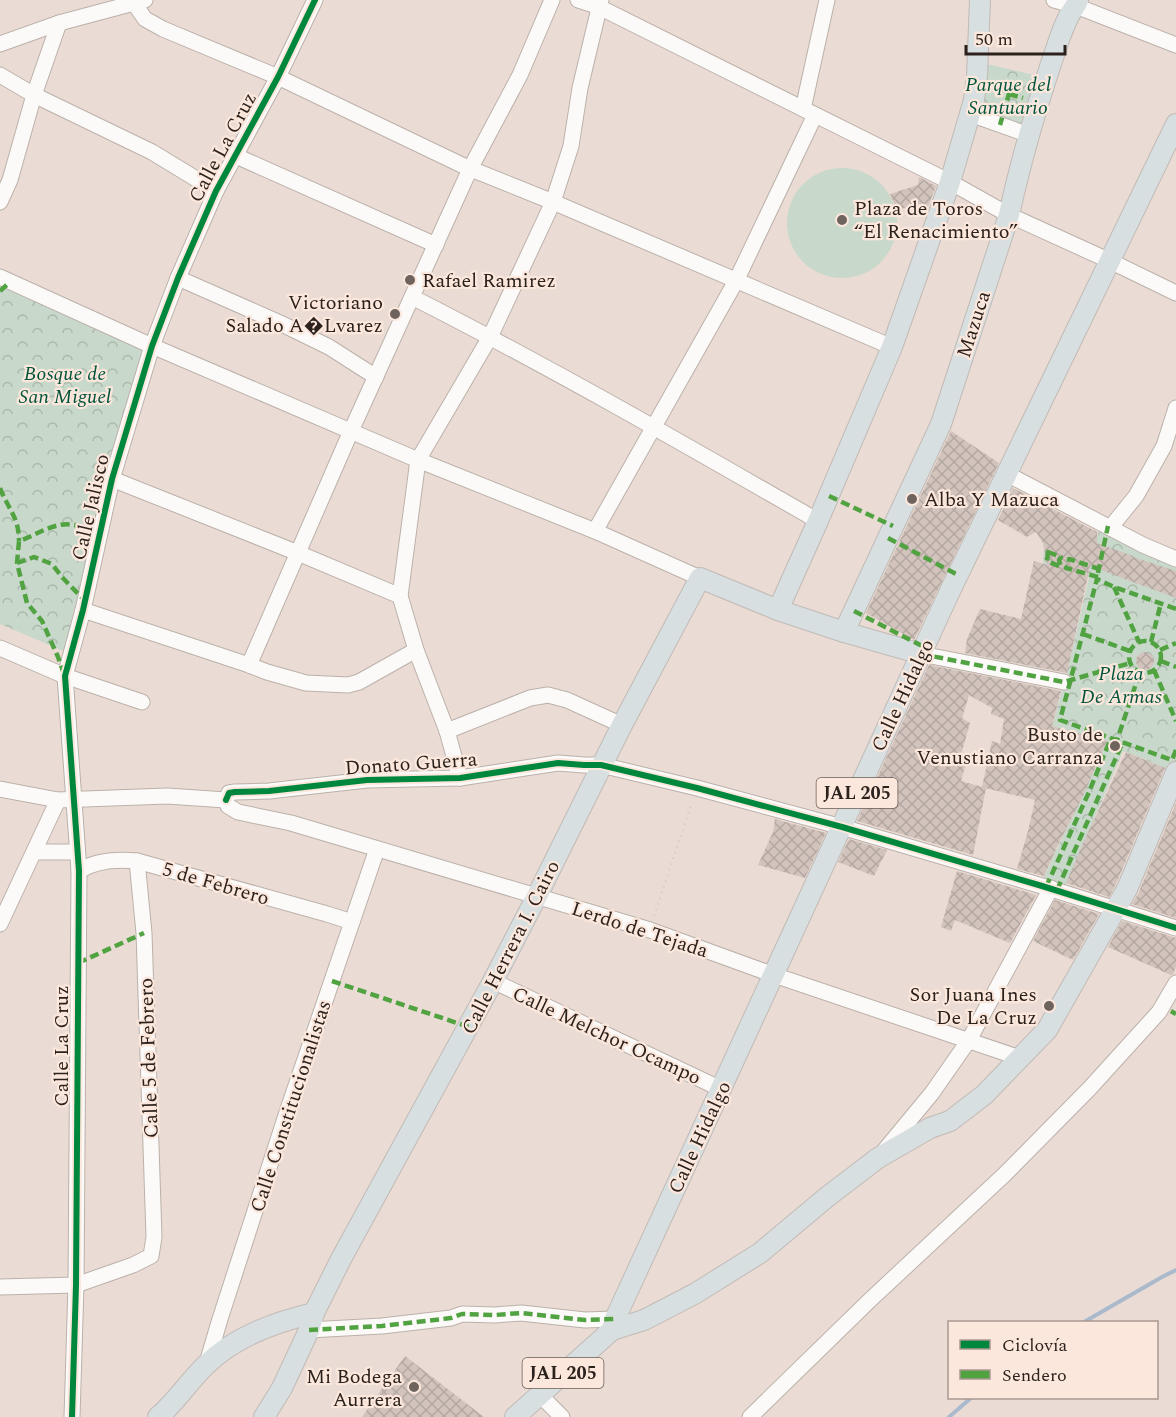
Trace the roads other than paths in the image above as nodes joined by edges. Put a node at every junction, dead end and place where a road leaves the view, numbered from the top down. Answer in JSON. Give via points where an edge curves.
{"nodes":[{"id":1,"x":315,"y":0,"type":"edge"},
{"id":2,"x":552,"y":0,"type":"edge"},
{"id":3,"x":578,"y":0,"type":"edge"},
{"id":4,"x":827,"y":0,"type":"edge"},
{"id":5,"x":980,"y":0,"type":"edge"},
{"id":6,"x":1054,"y":0,"type":"edge"},
{"id":7,"x":140,"y":2,"type":"edge"},
{"id":8,"x":1077,"y":3,"type":"edge"},
{"id":9,"x":600,"y":4,"type":"edge"},
{"id":10,"x":106,"y":5,"type":"edge"},
{"id":11,"x":59,"y":23,"type":"junction"},
{"id":12,"x":0,"y":44,"type":"edge"},
{"id":13,"x":1176,"y":45,"type":"edge"},
{"id":14,"x":0,"y":75,"type":"edge"},
{"id":15,"x":278,"y":77,"type":"junction"},
{"id":16,"x":34,"y":95,"type":"junction"},
{"id":17,"x":809,"y":112,"type":"junction"},
{"id":18,"x":970,"y":114,"type":"junction"},
{"id":19,"x":1176,"y":124,"type":"edge"},
{"id":20,"x":1029,"y":135,"type":"junction"},
{"id":21,"x":236,"y":156,"type":"junction"},
{"id":22,"x":470,"y":169,"type":"junction"},
{"id":23,"x":950,"y":182,"type":"junction"},
{"id":24,"x":216,"y":191,"type":"junction"},
{"id":25,"x":0,"y":202,"type":"edge"},
{"id":26,"x":553,"y":202,"type":"junction"},
{"id":27,"x":1009,"y":215,"type":"junction"},
{"id":28,"x":436,"y":245,"type":"junction"},
{"id":29,"x":1110,"y":261,"type":"junction"},
{"id":30,"x":0,"y":277,"type":"edge"},
{"id":31,"x":178,"y":278,"type":"junction"},
{"id":32,"x":736,"y":281,"type":"junction"},
{"id":33,"x":1176,"y":293,"type":"edge"},
{"id":34,"x":412,"y":297,"type":"junction"},
{"id":35,"x":490,"y":337,"type":"junction"},
{"id":36,"x":152,"y":346,"type":"junction"},
{"id":37,"x":892,"y":347,"type":"junction"},
{"id":38,"x":376,"y":377,"type":"junction"},
{"id":39,"x":1176,"y":408,"type":"edge"},
{"id":40,"x":653,"y":426,"type":"junction"},
{"id":41,"x":351,"y":431,"type":"junction"},
{"id":42,"x":418,"y":460,"type":"junction"},
{"id":43,"x":1007,"y":474,"type":"junction"},
{"id":44,"x":112,"y":478,"type":"junction"},
{"id":45,"x":818,"y":521,"type":"junction"},
{"id":46,"x":1110,"y":528,"type":"junction"},
{"id":47,"x":595,"y":531,"type":"junction"},
{"id":48,"x":298,"y":553,"type":"junction"},
{"id":49,"x":1176,"y":559,"type":"edge"},
{"id":50,"x":700,"y":578,"type":"junction"},
{"id":51,"x":400,"y":596,"type":"junction"},
{"id":52,"x":83,"y":610,"type":"junction"},
{"id":53,"x":778,"y":610,"type":"junction"},
{"id":54,"x":844,"y":632,"type":"junction"},
{"id":55,"x":0,"y":648,"type":"edge"},
{"id":56,"x":416,"y":650,"type":"junction"},
{"id":57,"x":921,"y":654,"type":"junction"},
{"id":58,"x":249,"y":665,"type":"junction"},
{"id":59,"x":65,"y":676,"type":"junction"},
{"id":60,"x":1064,"y":682,"type":"dead end"},
{"id":61,"x":142,"y":702,"type":"dead end"},
{"id":62,"x":622,"y":725,"type":"junction"},
{"id":63,"x":447,"y":731,"type":"junction"},
{"id":64,"x":602,"y":765,"type":"junction"},
{"id":65,"x":1176,"y":772,"type":"edge"},
{"id":66,"x":460,"y":778,"type":"junction"},
{"id":67,"x":0,"y":789,"type":"edge"},
{"id":68,"x":58,"y":800,"type":"junction"},
{"id":69,"x":74,"y":800,"type":"junction"},
{"id":70,"x":226,"y":800,"type":"junction"},
{"id":71,"x":842,"y":827,"type":"junction"},
{"id":72,"x":377,"y":849,"type":"junction"},
{"id":73,"x":34,"y":852,"type":"junction"},
{"id":74,"x":77,"y":852,"type":"junction"},
{"id":75,"x":137,"y":861,"type":"junction"},
{"id":76,"x":79,"y":872,"type":"junction"},
{"id":77,"x":1051,"y":888,"type":"junction"},
{"id":78,"x":537,"y":896,"type":"junction"},
{"id":79,"x":1116,"y":910,"type":"junction"},
{"id":80,"x":352,"y":922,"type":"junction"},
{"id":81,"x":0,"y":924,"type":"edge"},
{"id":82,"x":1176,"y":928,"type":"edge"},
{"id":83,"x":774,"y":975,"type":"junction"},
{"id":84,"x":493,"y":981,"type":"junction"},
{"id":85,"x":1176,"y":983,"type":"edge"},
{"id":86,"x":969,"y":1040,"type":"junction"},
{"id":87,"x":1020,"y":1058,"type":"junction"},
{"id":88,"x":721,"y":1089,"type":"junction"},
{"id":89,"x":878,"y":1158,"type":"junction"},
{"id":90,"x":76,"y":1285,"type":"junction"},
{"id":91,"x":0,"y":1287,"type":"edge"},
{"id":92,"x":311,"y":1321,"type":"junction"},
{"id":93,"x":613,"y":1324,"type":"junction"},
{"id":94,"x":207,"y":1364,"type":"junction"},
{"id":95,"x":539,"y":1394,"type":"junction"},
{"id":96,"x":72,"y":1417,"type":"edge"},
{"id":97,"x":158,"y":1417,"type":"edge"},
{"id":98,"x":264,"y":1417,"type":"edge"},
{"id":99,"x":515,"y":1417,"type":"edge"},
{"id":100,"x":562,"y":1417,"type":"edge"},
{"id":101,"x":750,"y":1417,"type":"edge"}],
"edges":[{"from":1,"to":15,"type":"street","name":"Calle La Cruz"},
{"from":2,"to":22,"type":"street","via":[[520,75]]},
{"from":3,"to":9,"type":"street"},
{"from":4,"to":17,"type":"street"},
{"from":5,"to":18,"type":"main road","via":[[977,76]]},
{"from":6,"to":8,"type":"street"},
{"from":7,"to":10,"type":"street"},
{"from":7,"to":15,"type":"street","via":[[145,19],[163,29]]},
{"from":8,"to":13,"type":"street"},
{"from":8,"to":20,"type":"main road","name":"Mazuca","via":[[1061,35]]},
{"from":9,"to":17,"type":"street"},
{"from":9,"to":26,"type":"street","via":[[571,147]]},
{"from":10,"to":11,"type":"street"},
{"from":11,"to":12,"type":"street"},
{"from":11,"to":16,"type":"street"},
{"from":14,"to":16,"type":"street"},
{"from":15,"to":21,"type":"street","name":"Calle La Cruz"},
{"from":15,"to":22,"type":"street"},
{"from":16,"to":24,"type":"street","via":[[152,152]]},
{"from":16,"to":25,"type":"street"},
{"from":17,"to":23,"type":"street"},
{"from":17,"to":32,"type":"street"},
{"from":18,"to":20,"type":"street"},
{"from":18,"to":23,"type":"main road"},
{"from":19,"to":29,"type":"main road","number":"JAL 205"},
{"from":20,"to":27,"type":"main road","name":"Mazuca"},
{"from":21,"to":24,"type":"street","name":"Calle La Cruz"},
{"from":21,"to":28,"type":"street"},
{"from":22,"to":26,"type":"street"},
{"from":22,"to":28,"type":"street"},
{"from":23,"to":27,"type":"street"},
{"from":23,"to":37,"type":"main road"},
{"from":24,"to":31,"type":"street","name":"Calle La Cruz"},
{"from":26,"to":32,"type":"street"},
{"from":26,"to":35,"type":"street"},
{"from":27,"to":29,"type":"street"},
{"from":27,"to":54,"type":"main road","name":"Mazuca","via":[[940,424]]},
{"from":28,"to":34,"type":"street"},
{"from":29,"to":33,"type":"street"},
{"from":29,"to":43,"type":"main road","name":"Calle Hidalgo","number":"JAL 205"},
{"from":30,"to":36,"type":"street"},
{"from":31,"to":36,"type":"street","name":"Calle La Cruz"},
{"from":31,"to":38,"type":"street","via":[[329,348]]},
{"from":32,"to":37,"type":"street"},
{"from":32,"to":40,"type":"street"},
{"from":34,"to":35,"type":"street"},
{"from":34,"to":38,"type":"street"},
{"from":35,"to":40,"type":"street"},
{"from":35,"to":42,"type":"street"},
{"from":36,"to":41,"type":"street"},
{"from":36,"to":44,"type":"street","name":"Calle Jalisco"},
{"from":37,"to":45,"type":"main road"},
{"from":38,"to":41,"type":"street"},
{"from":39,"to":46,"type":"street","via":[[1164,446],[1142,486]]},
{"from":40,"to":45,"type":"street"},
{"from":40,"to":47,"type":"street"},
{"from":41,"to":42,"type":"street"},
{"from":41,"to":48,"type":"street"},
{"from":42,"to":47,"type":"street"},
{"from":42,"to":51,"type":"street"},
{"from":43,"to":46,"type":"street"},
{"from":43,"to":57,"type":"main road","name":"Calle Hidalgo","number":"JAL 205"},
{"from":44,"to":48,"type":"street"},
{"from":44,"to":52,"type":"street","name":"Calle Jalisco"},
{"from":45,"to":53,"type":"main road"},
{"from":46,"to":49,"type":"street"},
{"from":47,"to":50,"type":"street"},
{"from":48,"to":51,"type":"street"},
{"from":48,"to":58,"type":"street"},
{"from":50,"to":53,"type":"main road"},
{"from":50,"to":62,"type":"main road","name":"Calle Herrera I. Cairo"},
{"from":51,"to":56,"type":"street"},
{"from":52,"to":58,"type":"street"},
{"from":52,"to":59,"type":"street","name":"Calle Jalisco"},
{"from":53,"to":54,"type":"main road"},
{"from":54,"to":57,"type":"main road"},
{"from":55,"to":59,"type":"street"},
{"from":56,"to":58,"type":"street","via":[[348,685],[306,683]]},
{"from":56,"to":63,"type":"street"},
{"from":57,"to":60,"type":"street"},
{"from":57,"to":71,"type":"main road","name":"Calle Hidalgo","number":"JAL 205"},
{"from":59,"to":61,"type":"street"},
{"from":59,"to":69,"type":"street","name":"Calle La Cruz"},
{"from":62,"to":63,"type":"street","via":[[548,695],[530,698]]},
{"from":62,"to":64,"type":"main road","name":"Calle Herrera I. Cairo"},
{"from":63,"to":66,"type":"street"},
{"from":64,"to":66,"type":"street","name":"Donato Guerra","via":[[558,762]]},
{"from":64,"to":71,"type":"street","name":"Donato Guerra"},
{"from":64,"to":78,"type":"main road","name":"Calle Herrera I. Cairo"},
{"from":65,"to":79,"type":"main road","number":"JAL 205"},
{"from":66,"to":70,"type":"street","name":"Donato Guerra","via":[[367,780],[235,792],[229,793]]},
{"from":67,"to":68,"type":"street"},
{"from":68,"to":69,"type":"street"},
{"from":68,"to":73,"type":"street"},
{"from":69,"to":70,"type":"street","via":[[167,796]]},
{"from":69,"to":74,"type":"street","name":"Calle La Cruz"},
{"from":70,"to":72,"type":"street","name":"Lerdo de Tejada","via":[[238,812],[291,823]]},
{"from":71,"to":77,"type":"street","name":"Donato Guerra"},
{"from":71,"to":83,"type":"main road","name":"Calle Hidalgo","number":"JAL 205"},
{"from":72,"to":78,"type":"street","name":"Lerdo de Tejada"},
{"from":72,"to":80,"type":"street","name":"Calle Constitucionalistas"},
{"from":73,"to":74,"type":"street"},
{"from":73,"to":81,"type":"street"},
{"from":74,"to":76,"type":"street","name":"Calle La Cruz"},
{"from":75,"to":76,"type":"street","name":"5 de Febrero","via":[[116,859],[89,865]]},
{"from":75,"to":80,"type":"street","name":"5 de Febrero"},
{"from":75,"to":90,"type":"street","name":"Calle 5 de Febrero","via":[[145,945],[154,1237],[151,1256]]},
{"from":76,"to":90,"type":"street","name":"Calle La Cruz"},
{"from":77,"to":79,"type":"street","name":"Donato Guerra"},
{"from":77,"to":86,"type":"street"},
{"from":78,"to":83,"type":"street","name":"Lerdo de Tejada","via":[[650,930]]},
{"from":78,"to":84,"type":"main road","name":"Calle Herrera I. Cairo"},
{"from":79,"to":82,"type":"street","name":"Donato Guerra"},
{"from":79,"to":87,"type":"main road","number":"JAL 205","via":[[1047,1030]]},
{"from":80,"to":94,"type":"street","name":"Calle Constitucionalistas"},
{"from":83,"to":86,"type":"street","name":"Lerdo de Tejada"},
{"from":83,"to":88,"type":"main road","name":"Calle Hidalgo","number":"JAL 205"},
{"from":84,"to":88,"type":"street","name":"Calle Melchor Ocampo"},
{"from":84,"to":92,"type":"main road","name":"Calle Herrera I. Cairo"},
{"from":85,"to":101,"type":"street","via":[[1159,1011],[1089,1089]]},
{"from":86,"to":87,"type":"street","name":"Lerdo de Tejada"},
{"from":86,"to":89,"type":"street","via":[[932,1093]]},
{"from":87,"to":89,"type":"main road","number":"JAL 205","via":[[984,1095],[950,1121]]},
{"from":88,"to":93,"type":"main road","name":"Calle Hidalgo","number":"JAL 205"},
{"from":89,"to":93,"type":"main road","number":"JAL 205","via":[[760,1253],[644,1320]]},
{"from":90,"to":91,"type":"street"},
{"from":90,"to":96,"type":"street","name":"Calle La Cruz"},
{"from":92,"to":93,"type":"street","via":[[382,1326],[462,1314],[521,1313]]},
{"from":92,"to":94,"type":"main road","via":[[294,1318],[262,1329]]},
{"from":92,"to":98,"type":"main road","name":"Calle Herrera I. Cairo","via":[[282,1388]]},
{"from":93,"to":95,"type":"main road","number":"JAL 205"},
{"from":94,"to":97,"type":"main road"},
{"from":95,"to":99,"type":"main road","number":"JAL 205"},
{"from":95,"to":100,"type":"street"}]}
